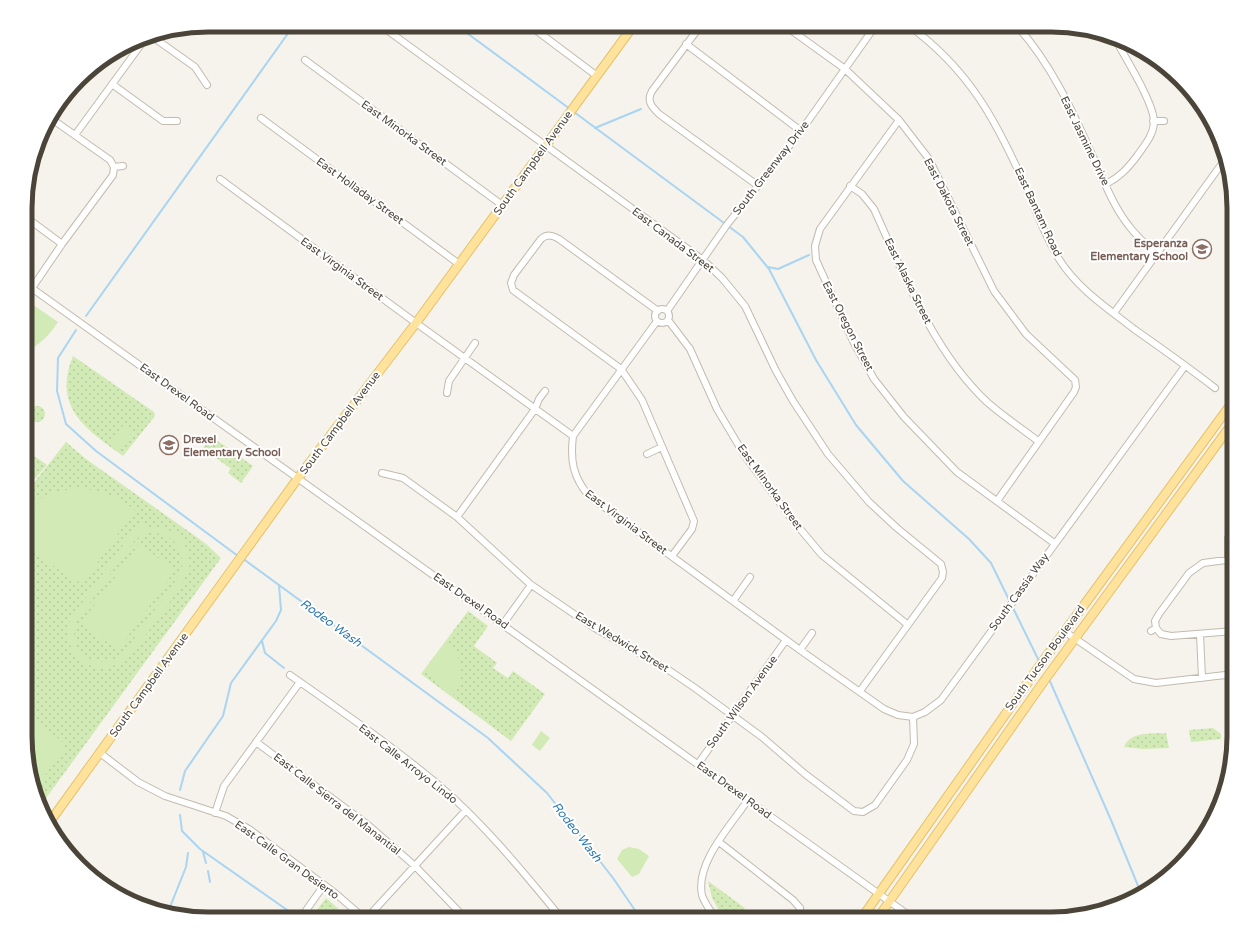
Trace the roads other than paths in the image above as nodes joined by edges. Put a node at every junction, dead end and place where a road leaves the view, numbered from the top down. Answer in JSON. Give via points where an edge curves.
{"nodes":[{"id":1,"x":390,"y":32,"type":"edge"},
{"id":2,"x":538,"y":32,"type":"edge"},
{"id":3,"x":629,"y":32,"type":"edge"},
{"id":4,"x":695,"y":32,"type":"edge"},
{"id":5,"x":794,"y":32,"type":"edge"},
{"id":6,"x":871,"y":32,"type":"edge"},
{"id":7,"x":916,"y":32,"type":"edge"},
{"id":8,"x":1022,"y":32,"type":"edge"},
{"id":9,"x":156,"y":40,"type":"edge"},
{"id":10,"x":686,"y":44,"type":"junction"},
{"id":11,"x":142,"y":45,"type":"edge"},
{"id":12,"x":1118,"y":45,"type":"edge"},
{"id":13,"x":305,"y":60,"type":"dead end"},
{"id":14,"x":845,"y":69,"type":"junction"},
{"id":15,"x":597,"y":76,"type":"junction"},
{"id":16,"x":112,"y":84,"type":"junction"},
{"id":17,"x":207,"y":85,"type":"dead end"},
{"id":18,"x":261,"y":118,"type":"dead end"},
{"id":19,"x":899,"y":120,"type":"junction"},
{"id":20,"x":55,"y":121,"type":"edge"},
{"id":21,"x":1154,"y":121,"type":"junction"},
{"id":22,"x":1164,"y":121,"type":"dead end"},
{"id":23,"x":176,"y":122,"type":"dead end"},
{"id":24,"x":801,"y":131,"type":"junction"},
{"id":25,"x":75,"y":135,"type":"junction"},
{"id":26,"x":546,"y":146,"type":"junction"},
{"id":27,"x":1222,"y":164,"type":"edge"},
{"id":28,"x":123,"y":166,"type":"dead end"},
{"id":29,"x":114,"y":167,"type":"junction"},
{"id":30,"x":220,"y":179,"type":"dead end"},
{"id":31,"x":1106,"y":184,"type":"junction"},
{"id":32,"x":757,"y":185,"type":"junction"},
{"id":33,"x":850,"y":186,"type":"junction"},
{"id":34,"x":502,"y":205,"type":"junction"},
{"id":35,"x":32,"y":222,"type":"edge"},
{"id":36,"x":62,"y":244,"type":"junction"},
{"id":37,"x":1156,"y":254,"type":"junction"},
{"id":38,"x":703,"y":260,"type":"junction"},
{"id":39,"x":460,"y":264,"type":"junction"},
{"id":40,"x":32,"y":288,"type":"joint"},
{"id":41,"x":658,"y":311,"type":"junction"},
{"id":42,"x":667,"y":311,"type":"junction"},
{"id":43,"x":1114,"y":313,"type":"junction"},
{"id":44,"x":668,"y":320,"type":"junction"},
{"id":45,"x":657,"y":321,"type":"junction"},
{"id":46,"x":416,"y":323,"type":"junction"},
{"id":47,"x":475,"y":343,"type":"dead end"},
{"id":48,"x":464,"y":358,"type":"junction"},
{"id":49,"x":1185,"y":366,"type":"junction"},
{"id":50,"x":621,"y":370,"type":"junction"},
{"id":51,"x":1215,"y":388,"type":"dead end"},
{"id":52,"x":545,"y":391,"type":"dead end"},
{"id":53,"x":446,"y":392,"type":"dead end"},
{"id":54,"x":535,"y":409,"type":"junction"},
{"id":55,"x":1227,"y":410,"type":"edge"},
{"id":56,"x":1227,"y":431,"type":"edge"},
{"id":57,"x":573,"y":436,"type":"junction"},
{"id":58,"x":1038,"y":441,"type":"junction"},
{"id":59,"x":662,"y":447,"type":"junction"},
{"id":60,"x":647,"y":454,"type":"dead end"},
{"id":61,"x":382,"y":473,"type":"dead end"},
{"id":62,"x":298,"y":478,"type":"junction"},
{"id":63,"x":997,"y":501,"type":"junction"},
{"id":64,"x":457,"y":518,"type":"junction"},
{"id":65,"x":1054,"y":543,"type":"junction"},
{"id":66,"x":672,"y":556,"type":"junction"},
{"id":67,"x":1227,"y":559,"type":"edge"},
{"id":68,"x":750,"y":577,"type":"dead end"},
{"id":69,"x":531,"y":585,"type":"junction"},
{"id":70,"x":733,"y":601,"type":"junction"},
{"id":71,"x":503,"y":624,"type":"junction"},
{"id":72,"x":908,"y":625,"type":"junction"},
{"id":73,"x":1064,"y":631,"type":"junction"},
{"id":74,"x":1227,"y":632,"type":"edge"},
{"id":75,"x":812,"y":633,"type":"dead end"},
{"id":76,"x":1200,"y":634,"type":"junction"},
{"id":77,"x":1075,"y":638,"type":"junction"},
{"id":78,"x":786,"y":640,"type":"junction"},
{"id":79,"x":800,"y":650,"type":"junction"},
{"id":80,"x":290,"y":675,"type":"dead end"},
{"id":81,"x":1227,"y":675,"type":"edge"},
{"id":82,"x":1202,"y":678,"type":"junction"},
{"id":83,"x":300,"y":682,"type":"junction"},
{"id":84,"x":860,"y":691,"type":"junction"},
{"id":85,"x":732,"y":716,"type":"junction"},
{"id":86,"x":913,"y":717,"type":"junction"},
{"id":87,"x":256,"y":742,"type":"junction"},
{"id":88,"x":100,"y":753,"type":"junction"},
{"id":89,"x":698,"y":764,"type":"junction"},
{"id":90,"x":748,"y":800,"type":"junction"},
{"id":91,"x":466,"y":810,"type":"junction"},
{"id":92,"x":215,"y":813,"type":"junction"},
{"id":93,"x":53,"y":818,"type":"edge"},
{"id":94,"x":719,"y":842,"type":"junction"},
{"id":95,"x":415,"y":866,"type":"junction"},
{"id":96,"x":324,"y":885,"type":"junction"},
{"id":97,"x":878,"y":894,"type":"junction"},
{"id":98,"x":889,"y":901,"type":"junction"},
{"id":99,"x":305,"y":912,"type":"edge"},
{"id":100,"x":357,"y":912,"type":"edge"},
{"id":101,"x":372,"y":912,"type":"edge"},
{"id":102,"x":459,"y":912,"type":"edge"},
{"id":103,"x":556,"y":912,"type":"edge"},
{"id":104,"x":712,"y":912,"type":"edge"},
{"id":105,"x":801,"y":912,"type":"edge"},
{"id":106,"x":866,"y":912,"type":"edge"},
{"id":107,"x":882,"y":912,"type":"edge"},
{"id":108,"x":904,"y":912,"type":"edge"}],
"edges":[{"from":1,"to":26,"type":"street","name":"East Canada Street"},
{"from":2,"to":15,"type":"street"},
{"from":3,"to":15,"type":"main road","name":"South Campbell Avenue"},
{"from":4,"to":10,"type":"street"},
{"from":5,"to":14,"type":"street","name":"East Dakota Street"},
{"from":6,"to":14,"type":"street","name":"South Greenway Drive"},
{"from":7,"to":43,"type":"street","name":"East Bantam Road","via":[[937,49],[990,114],[1059,259],[1090,295]]},
{"from":8,"to":31,"type":"street","name":"East Jasmine Drive","via":[[1040,55],[1054,79]]},
{"from":9,"to":17,"type":"street","via":[[195,67]]},
{"from":10,"to":24,"type":"street"},
{"from":10,"to":32,"type":"street","via":[[652,91],[648,102],[659,114]]},
{"from":11,"to":16,"type":"street"},
{"from":12,"to":21,"type":"street","via":[[1150,104]]},
{"from":13,"to":34,"type":"street","name":"East Minorka Street"},
{"from":14,"to":19,"type":"street","name":"East Dakota Street"},
{"from":14,"to":24,"type":"street","name":"South Greenway Drive"},
{"from":15,"to":26,"type":"main road","name":"South Campbell Avenue"},
{"from":16,"to":23,"type":"street","via":[[163,121]]},
{"from":16,"to":25,"type":"street"},
{"from":18,"to":39,"type":"street","name":"East Holladay Street"},
{"from":19,"to":33,"type":"street"},
{"from":19,"to":58,"type":"street","name":"East Dakota Street","via":[[929,159],[994,291],[1026,334],[1077,381],[1074,392]]},
{"from":20,"to":25,"type":"street"},
{"from":21,"to":22,"type":"street"},
{"from":21,"to":31,"type":"street","via":[[1149,140],[1126,171]]},
{"from":24,"to":32,"type":"street","name":"South Greenway Drive"},
{"from":25,"to":29,"type":"street","via":[[110,160]]},
{"from":26,"to":34,"type":"main road","name":"South Campbell Avenue"},
{"from":26,"to":38,"type":"street","name":"East Canada Street"},
{"from":27,"to":37,"type":"street"},
{"from":28,"to":29,"type":"street"},
{"from":29,"to":36,"type":"street","via":[[112,175]]},
{"from":30,"to":46,"type":"street","name":"East Virginia Street"},
{"from":31,"to":37,"type":"street","name":"East Jasmine Drive","via":[[1128,226]]},
{"from":32,"to":38,"type":"street","name":"South Greenway Drive"},
{"from":33,"to":58,"type":"street","name":"East Alaska Street","via":[[862,194],[874,209],[924,318],[962,373],[987,402]]},
{"from":33,"to":63,"type":"street","name":"East Oregon Street","via":[[820,229],[815,246],[816,260],[854,343],[874,379],[929,445],[957,472]]},
{"from":34,"to":39,"type":"main road","name":"South Campbell Avenue"},
{"from":35,"to":36,"type":"street"},
{"from":36,"to":40,"type":"street"},
{"from":37,"to":43,"type":"street"},
{"from":38,"to":42,"type":"street","name":"South Greenway Drive"},
{"from":38,"to":72,"type":"street","name":"East Canada Street","via":[[726,282],[745,306],[789,395],[828,454],[869,502],[938,561],[945,571]]},
{"from":39,"to":46,"type":"main road","name":"South Campbell Avenue"},
{"from":40,"to":62,"type":"street","name":"East Drexel Road"},
{"from":41,"to":42,"type":"street"},
{"from":41,"to":45,"type":"street","via":[[655,316]]},
{"from":41,"to":50,"type":"street","via":[[559,239],[551,236],[541,239],[514,275],[511,283],[513,290]]},
{"from":42,"to":44,"type":"street"},
{"from":43,"to":49,"type":"street","name":"East Bantam Road"},
{"from":44,"to":45,"type":"street","via":[[662,323]]},
{"from":44,"to":72,"type":"street","name":"East Minorka Street","via":[[690,349],[717,409],[745,456],[791,518],[822,555]]},
{"from":45,"to":50,"type":"street"},
{"from":46,"to":48,"type":"street","name":"East Virginia Street"},
{"from":46,"to":62,"type":"main road","name":"South Campbell Avenue"},
{"from":47,"to":48,"type":"street"},
{"from":48,"to":53,"type":"street","via":[[449,381]]},
{"from":48,"to":54,"type":"street","name":"East Virginia Street"},
{"from":49,"to":51,"type":"street","name":"East Bantam Road"},
{"from":49,"to":65,"type":"street","name":"South Cassia Way"},
{"from":50,"to":57,"type":"street"},
{"from":50,"to":59,"type":"street","via":[[642,400]]},
{"from":52,"to":54,"type":"street"},
{"from":54,"to":57,"type":"street","name":"East Virginia Street"},
{"from":54,"to":64,"type":"street"},
{"from":55,"to":73,"type":"main road","name":"South Tucson Boulevard"},
{"from":56,"to":77,"type":"main road","name":"South Tucson Boulevard"},
{"from":57,"to":66,"type":"street","name":"East Virginia Street","via":[[572,458],[575,475],[581,487],[589,496]]},
{"from":58,"to":63,"type":"street"},
{"from":59,"to":60,"type":"street"},
{"from":59,"to":66,"type":"street","via":[[695,521]]},
{"from":61,"to":64,"type":"street","name":"East Wedwick Street","via":[[403,478]]},
{"from":62,"to":71,"type":"street","name":"East Drexel Road"},
{"from":62,"to":88,"type":"main road","name":"South Campbell Avenue"},
{"from":63,"to":65,"type":"street","name":"East Oregon Street"},
{"from":64,"to":69,"type":"street","name":"East Wedwick Street"},
{"from":65,"to":86,"type":"street","name":"South Cassia Way","via":[[940,700],[925,712]]},
{"from":66,"to":70,"type":"street","name":"East Virginia Street"},
{"from":67,"to":76,"type":"street","via":[[1203,562],[1189,573],[1159,614],[1153,630],[1166,636]]},
{"from":68,"to":70,"type":"street"},
{"from":69,"to":71,"type":"street"},
{"from":69,"to":85,"type":"street","name":"East Wedwick Street","via":[[598,630],[670,671]]},
{"from":70,"to":78,"type":"street","name":"East Virginia Street"},
{"from":71,"to":89,"type":"street","name":"East Drexel Road"},
{"from":72,"to":84,"type":"street"},
{"from":73,"to":77,"type":"street"},
{"from":73,"to":97,"type":"main road","name":"South Tucson Boulevard"},
{"from":74,"to":76,"type":"street"},
{"from":75,"to":79,"type":"street"},
{"from":76,"to":82,"type":"street"},
{"from":77,"to":82,"type":"street","via":[[1132,678],[1156,683]]},
{"from":77,"to":98,"type":"main road","name":"South Tucson Boulevard"},
{"from":78,"to":79,"type":"street","name":"East Virginia Street"},
{"from":78,"to":85,"type":"street","name":"South Wilson Avenue"},
{"from":79,"to":84,"type":"street","name":"East Virginia Street"},
{"from":80,"to":83,"type":"street","name":"East Calle Arroyo Lindo"},
{"from":81,"to":82,"type":"street"},
{"from":83,"to":87,"type":"street"},
{"from":83,"to":91,"type":"street","name":"East Calle Arroyo Lindo","via":[[441,787]]},
{"from":84,"to":86,"type":"street","name":"East Virginia Street","via":[[884,709],[898,715]]},
{"from":85,"to":86,"type":"street","name":"East Wedwick Street","via":[[762,737],[838,800],[854,811],[864,813],[875,805],[906,760],[914,744]]},
{"from":85,"to":89,"type":"street","name":"South Wilson Avenue"},
{"from":87,"to":92,"type":"street","via":[[224,786]]},
{"from":87,"to":95,"type":"street","name":"East Calle Sierra del Manantial","via":[[368,825]]},
{"from":88,"to":92,"type":"street","name":"East Calle Gran Desierto","via":[[138,782],[155,791]]},
{"from":88,"to":93,"type":"main road","name":"South Campbell Avenue"},
{"from":89,"to":90,"type":"street","name":"East Drexel Road"},
{"from":90,"to":94,"type":"street"},
{"from":90,"to":97,"type":"street","name":"East Drexel Road"},
{"from":91,"to":95,"type":"street"},
{"from":91,"to":103,"type":"street","name":"East Calle Arroyo Lindo"},
{"from":92,"to":96,"type":"street","name":"East Calle Gran Desierto","via":[[249,829]]},
{"from":94,"to":104,"type":"street","via":[[706,862],[701,878],[702,895]]},
{"from":94,"to":105,"type":"street","via":[[793,900],[802,908]]},
{"from":95,"to":101,"type":"street"},
{"from":95,"to":102,"type":"street","name":"East Calle Sierra del Manantial"},
{"from":96,"to":99,"type":"street"},
{"from":96,"to":100,"type":"street","name":"East Calle Gran Desierto"},
{"from":97,"to":98,"type":"street","name":"East Drexel Road"},
{"from":97,"to":106,"type":"main road","name":"South Tucson Boulevard"},
{"from":98,"to":107,"type":"main road","name":"South Tucson Boulevard"},
{"from":98,"to":108,"type":"street","name":"East Drexel Road"}]}
